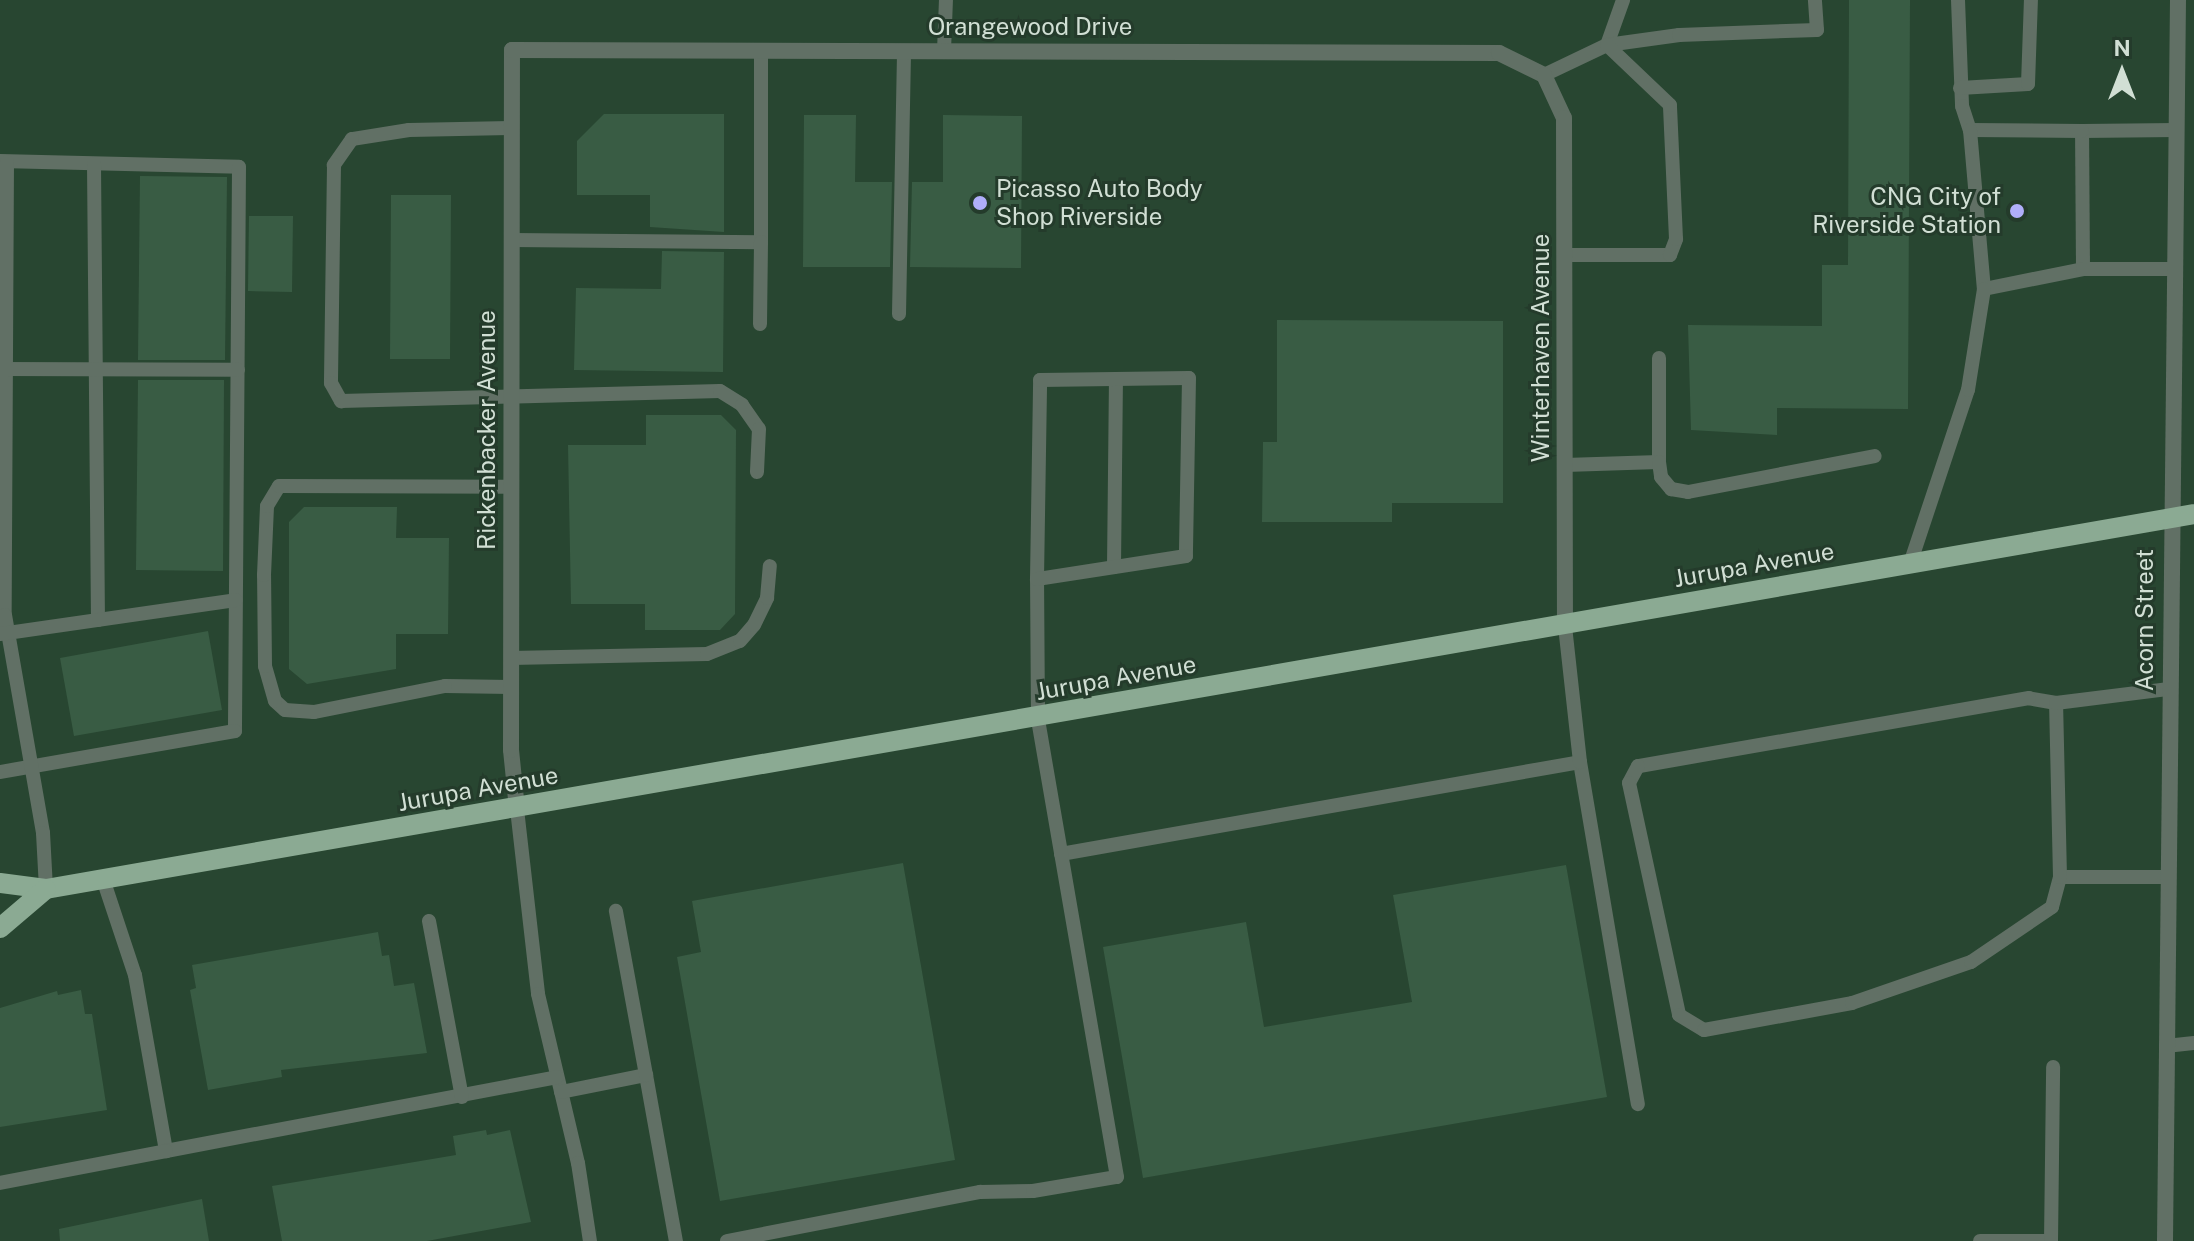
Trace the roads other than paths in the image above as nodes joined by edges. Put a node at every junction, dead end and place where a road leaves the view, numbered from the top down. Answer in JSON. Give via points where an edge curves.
{"nodes":[{"id":1,"x":946,"y":0,"type":"edge"},
{"id":2,"x":1623,"y":0,"type":"edge"},
{"id":3,"x":1815,"y":0,"type":"edge"},
{"id":4,"x":1958,"y":0,"type":"edge"},
{"id":5,"x":2031,"y":0,"type":"edge"},
{"id":6,"x":2178,"y":0,"type":"edge"},
{"id":7,"x":1607,"y":45,"type":"junction"},
{"id":8,"x":512,"y":50,"type":"joint"},
{"id":9,"x":761,"y":51,"type":"junction"},
{"id":10,"x":904,"y":51,"type":"junction"},
{"id":11,"x":944,"y":51,"type":"junction"},
{"id":12,"x":1544,"y":75,"type":"junction"},
{"id":13,"x":1960,"y":88,"type":"junction"},
{"id":14,"x":512,"y":128,"type":"junction"},
{"id":15,"x":1970,"y":130,"type":"junction"},
{"id":16,"x":2176,"y":130,"type":"junction"},
{"id":17,"x":2082,"y":131,"type":"junction"},
{"id":18,"x":3,"y":162,"type":"edge"},
{"id":19,"x":94,"y":164,"type":"junction"},
{"id":20,"x":512,"y":240,"type":"junction"},
{"id":21,"x":761,"y":242,"type":"junction"},
{"id":22,"x":1565,"y":255,"type":"junction"},
{"id":23,"x":2083,"y":269,"type":"junction"},
{"id":24,"x":2174,"y":269,"type":"junction"},
{"id":25,"x":1984,"y":289,"type":"junction"},
{"id":26,"x":899,"y":314,"type":"dead end"},
{"id":27,"x":760,"y":324,"type":"dead end"},
{"id":28,"x":1659,"y":358,"type":"dead end"},
{"id":29,"x":3,"y":370,"type":"edge"},
{"id":30,"x":94,"y":370,"type":"junction"},
{"id":31,"x":238,"y":370,"type":"junction"},
{"id":32,"x":1116,"y":379,"type":"junction"},
{"id":33,"x":511,"y":396,"type":"junction"},
{"id":34,"x":1875,"y":456,"type":"dead end"},
{"id":35,"x":1659,"y":462,"type":"junction"},
{"id":36,"x":1565,"y":465,"type":"junction"},
{"id":37,"x":757,"y":472,"type":"dead end"},
{"id":38,"x":511,"y":487,"type":"junction"},
{"id":39,"x":2194,"y":514,"type":"edge"},
{"id":40,"x":2170,"y":517,"type":"junction"},
{"id":41,"x":1910,"y":564,"type":"junction"},
{"id":42,"x":770,"y":566,"type":"dead end"},
{"id":43,"x":1114,"y":567,"type":"junction"},
{"id":44,"x":1037,"y":579,"type":"junction"},
{"id":45,"x":236,"y":600,"type":"junction"},
{"id":46,"x":98,"y":620,"type":"junction"},
{"id":47,"x":1565,"y":626,"type":"junction"},
{"id":48,"x":4,"y":634,"type":"edge"},
{"id":49,"x":511,"y":658,"type":"junction"},
{"id":50,"x":511,"y":687,"type":"junction"},
{"id":51,"x":2169,"y":689,"type":"junction"},
{"id":52,"x":2056,"y":703,"type":"junction"},
{"id":53,"x":1038,"y":718,"type":"junction"},
{"id":54,"x":1580,"y":762,"type":"junction"},
{"id":55,"x":31,"y":767,"type":"junction"},
{"id":56,"x":0,"y":772,"type":"edge"},
{"id":57,"x":517,"y":809,"type":"junction"},
{"id":58,"x":1061,"y":854,"type":"junction"},
{"id":59,"x":2060,"y":877,"type":"junction"},
{"id":60,"x":2167,"y":877,"type":"junction"},
{"id":61,"x":103,"y":879,"type":"junction"},
{"id":62,"x":0,"y":883,"type":"edge"},
{"id":63,"x":46,"y":889,"type":"junction"},
{"id":64,"x":616,"y":911,"type":"dead end"},
{"id":65,"x":429,"y":921,"type":"dead end"},
{"id":66,"x":0,"y":928,"type":"edge"},
{"id":67,"x":2194,"y":1043,"type":"edge"},
{"id":68,"x":2166,"y":1046,"type":"junction"},
{"id":69,"x":2053,"y":1067,"type":"dead end"},
{"id":70,"x":646,"y":1075,"type":"junction"},
{"id":71,"x":559,"y":1085,"type":"junction"},
{"id":72,"x":462,"y":1097,"type":"junction"},
{"id":73,"x":1638,"y":1104,"type":"dead end"},
{"id":74,"x":166,"y":1151,"type":"junction"},
{"id":75,"x":0,"y":1183,"type":"edge"},
{"id":76,"x":590,"y":1241,"type":"edge"},
{"id":77,"x":676,"y":1241,"type":"edge"},
{"id":78,"x":727,"y":1241,"type":"edge"},
{"id":79,"x":1980,"y":1241,"type":"edge"},
{"id":80,"x":2045,"y":1241,"type":"edge"},
{"id":81,"x":2051,"y":1241,"type":"edge"},
{"id":82,"x":2165,"y":1241,"type":"edge"}],
"edges":[{"from":1,"to":11,"type":"lane"},
{"from":2,"to":7,"type":"lane"},
{"from":3,"to":7,"type":"lane","via":[[1817,30],[1679,35]]},
{"from":4,"to":13,"type":"lane"},
{"from":5,"to":13,"type":"lane","via":[[2028,84]]},
{"from":6,"to":16,"type":"street","name":"Acorn Street"},
{"from":7,"to":12,"type":"lane"},
{"from":7,"to":22,"type":"lane","via":[[1670,105],[1676,239],[1670,255]]},
{"from":8,"to":9,"type":"street","name":"Orangewood Drive"},
{"from":8,"to":14,"type":"street","name":"Rickenbacker Avenue"},
{"from":9,"to":10,"type":"street","name":"Orangewood Drive"},
{"from":9,"to":21,"type":"lane"},
{"from":10,"to":11,"type":"street","name":"Orangewood Drive"},
{"from":10,"to":26,"type":"lane"},
{"from":11,"to":12,"type":"street","name":"Orangewood Drive","via":[[1499,53]]},
{"from":12,"to":22,"type":"street","name":"Winterhaven Avenue","via":[[1564,118]]},
{"from":13,"to":15,"type":"lane"},
{"from":14,"to":20,"type":"street","name":"Rickenbacker Avenue"},
{"from":14,"to":33,"type":"lane","via":[[409,130],[352,139],[334,165],[331,383],[341,401]]},
{"from":15,"to":17,"type":"lane"},
{"from":15,"to":25,"type":"lane"},
{"from":16,"to":17,"type":"lane"},
{"from":16,"to":24,"type":"street","name":"Acorn Street"},
{"from":17,"to":23,"type":"lane"},
{"from":18,"to":19,"type":"lane"},
{"from":18,"to":29,"type":"lane"},
{"from":19,"to":30,"type":"lane"},
{"from":19,"to":31,"type":"lane","via":[[239,167]]},
{"from":20,"to":21,"type":"lane"},
{"from":20,"to":33,"type":"street","name":"Rickenbacker Avenue"},
{"from":21,"to":27,"type":"lane"},
{"from":22,"to":36,"type":"street","name":"Winterhaven Avenue"},
{"from":23,"to":24,"type":"lane"},
{"from":23,"to":25,"type":"lane"},
{"from":24,"to":40,"type":"street","name":"Acorn Street"},
{"from":25,"to":41,"type":"lane","via":[[1968,390]]},
{"from":28,"to":35,"type":"lane"},
{"from":29,"to":30,"type":"lane"},
{"from":29,"to":48,"type":"lane"},
{"from":30,"to":31,"type":"lane"},
{"from":30,"to":46,"type":"lane"},
{"from":31,"to":45,"type":"lane"},
{"from":32,"to":43,"type":"lane"},
{"from":32,"to":43,"type":"lane","via":[[1189,378],[1186,556]]},
{"from":32,"to":44,"type":"lane","via":[[1040,380]]},
{"from":33,"to":37,"type":"lane","via":[[720,391],[742,405],[759,429]]},
{"from":33,"to":38,"type":"street","name":"Rickenbacker Avenue"},
{"from":34,"to":35,"type":"lane","via":[[1688,492],[1671,489],[1661,477]]},
{"from":35,"to":36,"type":"lane"},
{"from":36,"to":47,"type":"street","name":"Winterhaven Avenue"},
{"from":38,"to":49,"type":"street","name":"Rickenbacker Avenue"},
{"from":38,"to":50,"type":"lane","via":[[279,486],[267,506],[264,575],[265,666],[275,701],[285,710],[314,712],[445,686]]},
{"from":39,"to":40,"type":"main road","name":"Jurupa Avenue"},
{"from":40,"to":41,"type":"main road","name":"Jurupa Avenue"},
{"from":40,"to":51,"type":"street","name":"Acorn Street"},
{"from":41,"to":47,"type":"main road","name":"Jurupa Avenue"},
{"from":42,"to":49,"type":"lane","via":[[767,598],[754,625],[740,641],[707,654]]},
{"from":43,"to":44,"type":"lane"},
{"from":44,"to":53,"type":"lane"},
{"from":45,"to":46,"type":"lane"},
{"from":45,"to":55,"type":"lane","via":[[235,731]]},
{"from":46,"to":48,"type":"lane"},
{"from":47,"to":53,"type":"main road","name":"Jurupa Avenue"},
{"from":47,"to":54,"type":"lane"},
{"from":48,"to":55,"type":"lane"},
{"from":49,"to":50,"type":"street","name":"Rickenbacker Avenue"},
{"from":50,"to":57,"type":"street","name":"Rickenbacker Avenue"},
{"from":51,"to":52,"type":"lane"},
{"from":51,"to":60,"type":"street","name":"Acorn Street"},
{"from":52,"to":59,"type":"lane"},
{"from":52,"to":59,"type":"lane","via":[[2029,698],[1638,766],[1629,783],[1679,1015],[1704,1030],[1852,1003],[1971,962],[2052,907]]},
{"from":53,"to":57,"type":"main road","name":"Jurupa Avenue"},
{"from":53,"to":58,"type":"lane"},
{"from":54,"to":58,"type":"lane"},
{"from":54,"to":73,"type":"lane"},
{"from":55,"to":56,"type":"lane"},
{"from":55,"to":63,"type":"lane"},
{"from":57,"to":61,"type":"main road","name":"Jurupa Avenue"},
{"from":57,"to":71,"type":"lane","via":[[538,994]]},
{"from":58,"to":78,"type":"lane","via":[[1117,1177],[1033,1191],[980,1192]]},
{"from":59,"to":60,"type":"lane"},
{"from":60,"to":68,"type":"street","name":"Acorn Street"},
{"from":61,"to":63,"type":"main road","name":"Jurupa Avenue"},
{"from":61,"to":74,"type":"lane","via":[[135,975]]},
{"from":62,"to":63,"type":"main road","name":"Jurupa Avenue"},
{"from":63,"to":66,"type":"main road"},
{"from":64,"to":70,"type":"lane"},
{"from":65,"to":72,"type":"lane"},
{"from":67,"to":68,"type":"lane"},
{"from":68,"to":82,"type":"street","name":"Acorn Street"},
{"from":69,"to":81,"type":"lane"},
{"from":70,"to":71,"type":"lane"},
{"from":70,"to":77,"type":"lane"},
{"from":71,"to":72,"type":"lane"},
{"from":71,"to":76,"type":"lane"},
{"from":72,"to":74,"type":"lane"},
{"from":74,"to":75,"type":"lane"},
{"from":79,"to":80,"type":"lane"}]}
